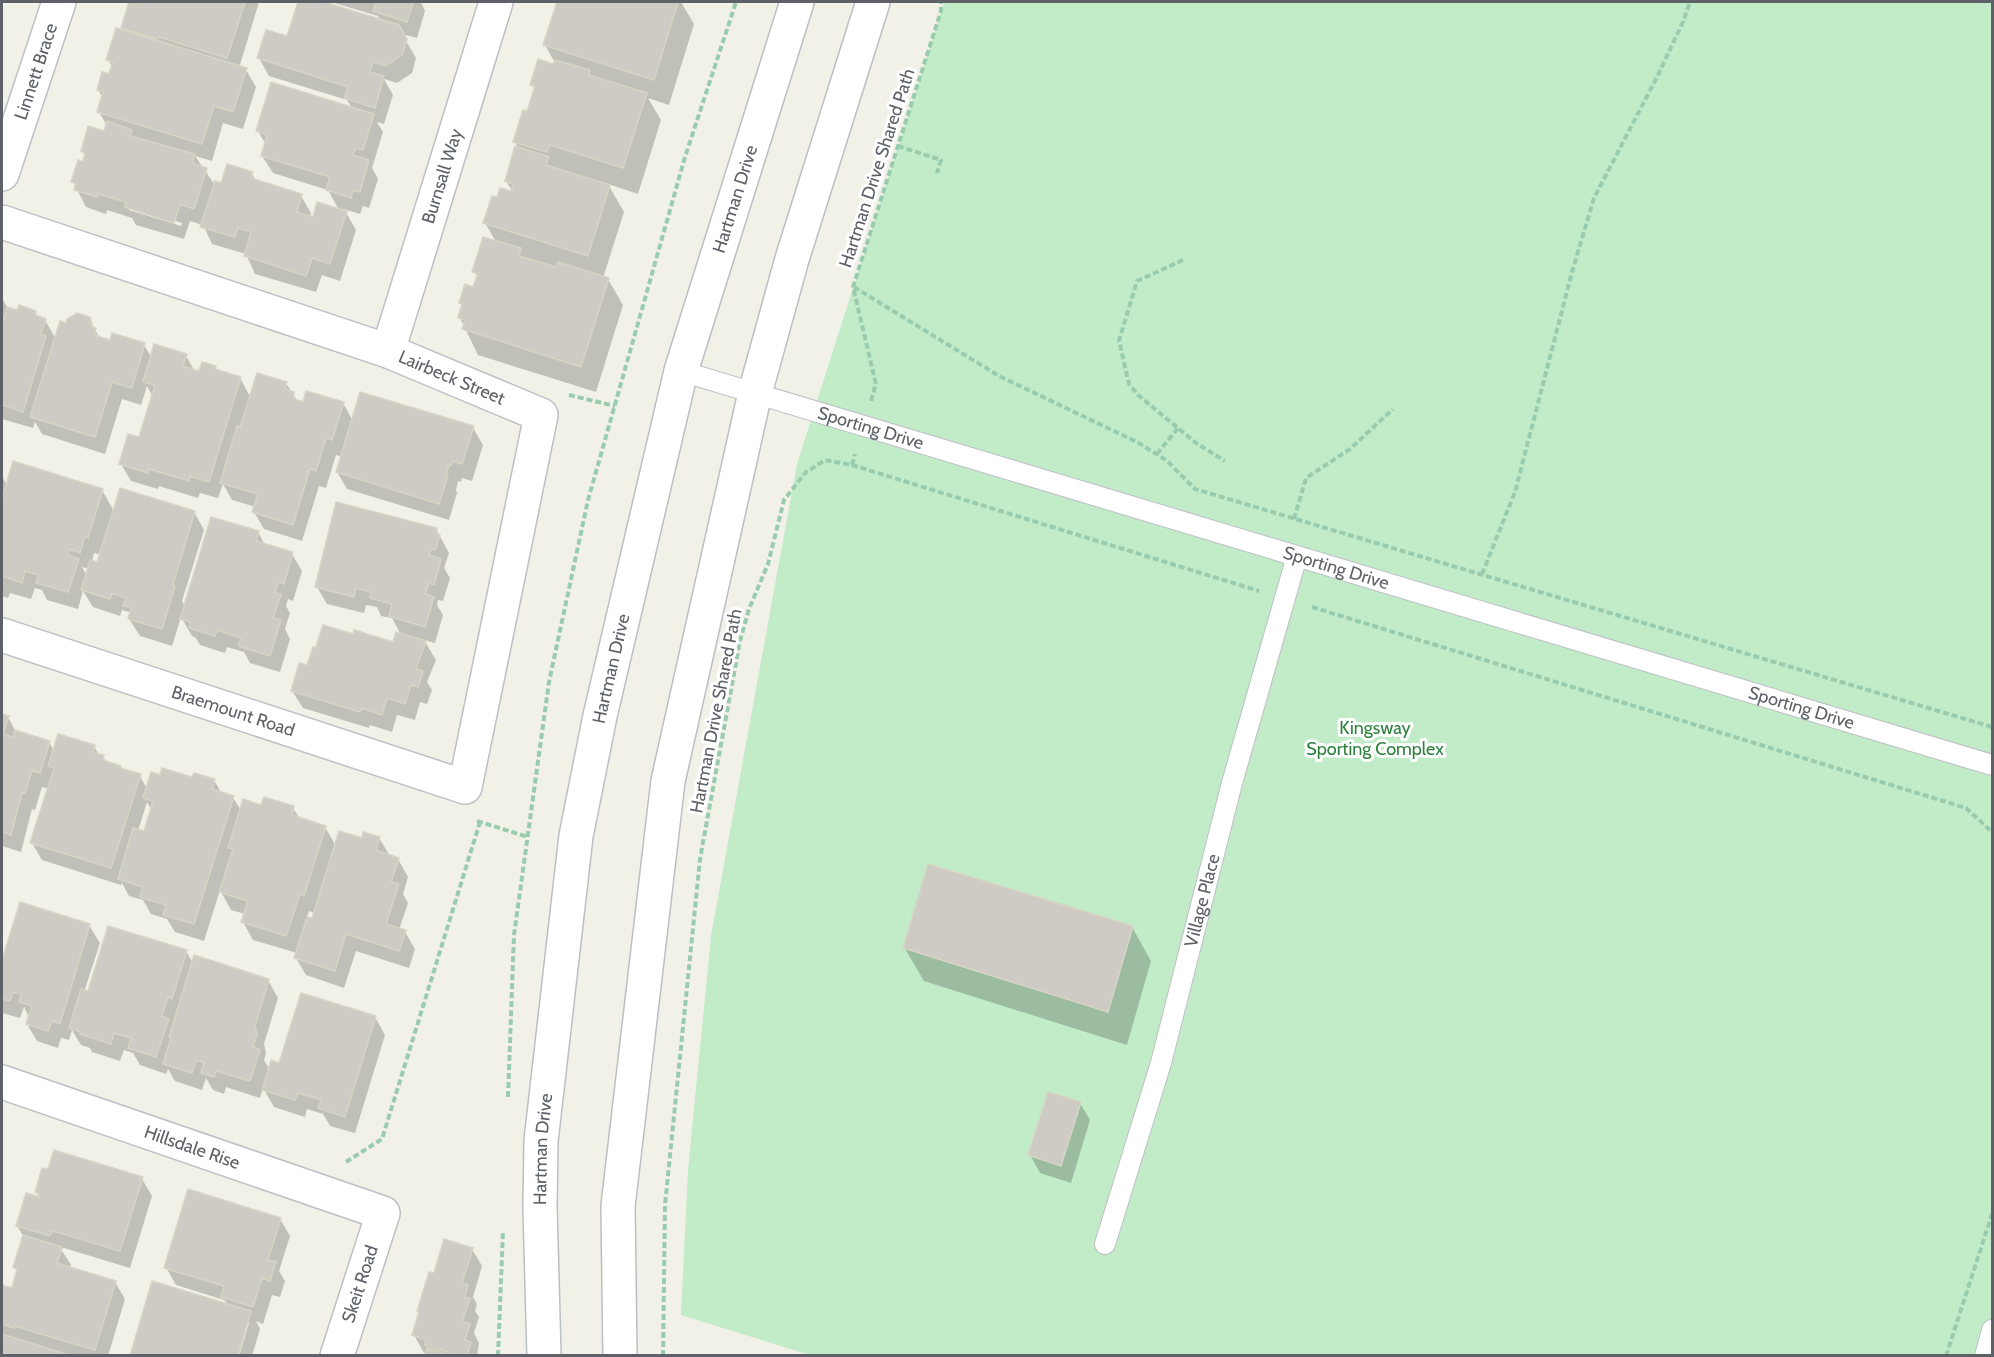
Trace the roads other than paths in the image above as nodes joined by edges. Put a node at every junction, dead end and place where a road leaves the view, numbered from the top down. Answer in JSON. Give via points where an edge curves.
{"nodes":[{"id":1,"x":59,"y":2,"type":"edge"},
{"id":2,"x":496,"y":2,"type":"edge"},
{"id":3,"x":797,"y":2,"type":"edge"},
{"id":4,"x":873,"y":2,"type":"edge"},
{"id":5,"x":2,"y":174,"type":"edge"},
{"id":6,"x":2,"y":222,"type":"edge"},
{"id":7,"x":388,"y":351,"type":"junction"},
{"id":8,"x":681,"y":371,"type":"junction"},
{"id":9,"x":755,"y":393,"type":"junction"},
{"id":10,"x":1297,"y":556,"type":"junction"},
{"id":11,"x":2,"y":635,"type":"edge"},
{"id":12,"x":1992,"y":765,"type":"edge"},
{"id":13,"x":465,"y":787,"type":"joint"},
{"id":14,"x":2,"y":1082,"type":"edge"},
{"id":15,"x":383,"y":1213,"type":"joint"},
{"id":16,"x":1105,"y":1245,"type":"dead end"},
{"id":17,"x":1992,"y":1330,"type":"edge"},
{"id":18,"x":338,"y":1356,"type":"edge"},
{"id":19,"x":544,"y":1356,"type":"edge"},
{"id":20,"x":620,"y":1356,"type":"edge"},
{"id":21,"x":1985,"y":1356,"type":"edge"}],
"edges":[{"from":1,"to":5,"type":"main road","name":"Linnett Brace"},
{"from":2,"to":7,"type":"main road","name":"Burnsall Way"},
{"from":3,"to":8,"type":"main road","name":"Hartman Drive"},
{"from":4,"to":9,"type":"main road","via":[[792,259]]},
{"from":6,"to":7,"type":"main road","name":"Lairbeck Street"},
{"from":7,"to":13,"type":"main road","name":"Lairbeck Street","via":[[541,415]]},
{"from":8,"to":9,"type":"lane","name":"Sporting Drive"},
{"from":8,"to":19,"type":"main road","name":"Hartman Drive","via":[[576,836],[541,1141]]},
{"from":9,"to":10,"type":"lane","name":"Sporting Drive"},
{"from":9,"to":20,"type":"main road","via":[[668,781],[618,1206]]},
{"from":10,"to":12,"type":"lane","name":"Sporting Drive"},
{"from":10,"to":16,"type":"lane","name":"Village Place","via":[[1229,795],[1161,1063]]},
{"from":11,"to":13,"type":"main road","name":"Braemount Road"},
{"from":14,"to":15,"type":"main road","name":"Hillsdale Rise"},
{"from":15,"to":18,"type":"main road","name":"Skeit Road"},
{"from":17,"to":21,"type":"lane"}]}
